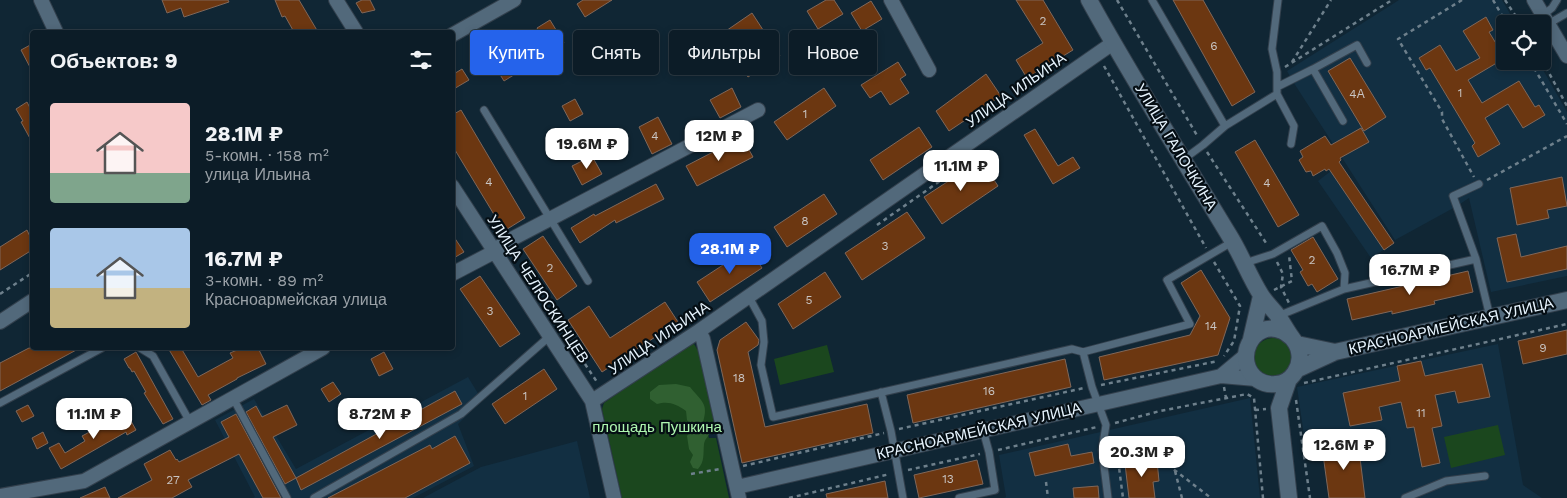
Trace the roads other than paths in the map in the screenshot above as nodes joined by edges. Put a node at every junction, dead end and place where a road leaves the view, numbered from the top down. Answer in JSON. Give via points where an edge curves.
{"nodes":[{"id":1,"x":41,"y":0,"type":"edge"},
{"id":2,"x":336,"y":0,"type":"edge"},
{"id":3,"x":514,"y":0,"type":"edge"},
{"id":4,"x":891,"y":0,"type":"edge"},
{"id":5,"x":1089,"y":0,"type":"edge"},
{"id":6,"x":1152,"y":0,"type":"edge"},
{"id":7,"x":1278,"y":0,"type":"edge"},
{"id":8,"x":1534,"y":0,"type":"edge"},
{"id":9,"x":1557,"y":0,"type":"edge"},
{"id":10,"x":1567,"y":14,"type":"edge"},
{"id":11,"x":1542,"y":15,"type":"edge"},
{"id":12,"x":1548,"y":15,"type":"edge"},
{"id":13,"x":1551,"y":18,"type":"edge"},
{"id":14,"x":55,"y":30,"type":"edge"},
{"id":15,"x":355,"y":30,"type":"edge"},
{"id":16,"x":1551,"y":30,"type":"edge"},
{"id":17,"x":455,"y":34,"type":"edge"},
{"id":18,"x":1113,"y":43,"type":"junction"},
{"id":19,"x":1567,"y":56,"type":"edge"},
{"id":20,"x":1368,"y":64,"type":"dead end"},
{"id":21,"x":1313,"y":69,"type":"junction"},
{"id":22,"x":929,"y":70,"type":"dead end"},
{"id":23,"x":1277,"y":90,"type":"junction"},
{"id":24,"x":484,"y":110,"type":"dead end"},
{"id":25,"x":758,"y":110,"type":"dead end"},
{"id":26,"x":1343,"y":121,"type":"dead end"},
{"id":27,"x":1224,"y":126,"type":"junction"},
{"id":28,"x":1291,"y":144,"type":"dead end"},
{"id":29,"x":1184,"y":159,"type":"junction"},
{"id":30,"x":1479,"y":184,"type":"road end"},
{"id":31,"x":455,"y":191,"type":"edge"},
{"id":32,"x":550,"y":219,"type":"junction"},
{"id":33,"x":1233,"y":241,"type":"junction"},
{"id":34,"x":494,"y":252,"type":"junction"},
{"id":35,"x":1476,"y":259,"type":"junction"},
{"id":36,"x":1246,"y":264,"type":"junction"},
{"id":37,"x":455,"y":272,"type":"edge"},
{"id":38,"x":588,"y":281,"type":"dead end"},
{"id":39,"x":1344,"y":289,"type":"junction"},
{"id":40,"x":1261,"y":296,"type":"junction"},
{"id":41,"x":749,"y":297,"type":"junction"},
{"id":42,"x":1567,"y":300,"type":"edge"},
{"id":43,"x":30,"y":302,"type":"edge"},
{"id":44,"x":1285,"y":313,"type":"junction"},
{"id":45,"x":1490,"y":317,"type":"junction"},
{"id":46,"x":0,"y":322,"type":"edge"},
{"id":47,"x":699,"y":331,"type":"junction"},
{"id":48,"x":550,"y":336,"type":"junction"},
{"id":49,"x":1251,"y":339,"type":"junction"},
{"id":50,"x":1294,"y":341,"type":"junction"},
{"id":51,"x":98,"y":350,"type":"edge"},
{"id":52,"x":143,"y":350,"type":"edge"},
{"id":53,"x":319,"y":350,"type":"edge"},
{"id":54,"x":1082,"y":352,"type":"junction"},
{"id":55,"x":1336,"y":352,"type":"junction"},
{"id":56,"x":1245,"y":356,"type":"junction"},
{"id":57,"x":1222,"y":376,"type":"junction"},
{"id":58,"x":1296,"y":377,"type":"junction"},
{"id":59,"x":1259,"y":381,"type":"junction"},
{"id":60,"x":881,"y":392,"type":"junction"},
{"id":61,"x":233,"y":398,"type":"junction"},
{"id":62,"x":592,"y":402,"type":"junction"},
{"id":63,"x":0,"y":403,"type":"edge"},
{"id":64,"x":1098,"y":404,"type":"junction"},
{"id":65,"x":1279,"y":408,"type":"junction"},
{"id":66,"x":190,"y":422,"type":"junction"},
{"id":67,"x":983,"y":430,"type":"junction"},
{"id":68,"x":894,"y":451,"type":"junction"},
{"id":69,"x":1485,"y":476,"type":"dead end"},
{"id":70,"x":738,"y":493,"type":"edge"},
{"id":71,"x":0,"y":496,"type":"edge"},
{"id":72,"x":287,"y":498,"type":"edge"},
{"id":73,"x":314,"y":498,"type":"edge"},
{"id":74,"x":614,"y":498,"type":"edge"},
{"id":75,"x":904,"y":498,"type":"edge"},
{"id":76,"x":959,"y":498,"type":"edge"},
{"id":77,"x":1108,"y":498,"type":"edge"},
{"id":78,"x":1289,"y":498,"type":"edge"},
{"id":79,"x":1405,"y":498,"type":"edge"}],
"edges":[{"from":1,"to":14,"type":"street"},
{"from":2,"to":15,"type":"street"},
{"from":3,"to":17,"type":"street"},
{"from":4,"to":22,"type":"street"},
{"from":5,"to":18,"type":"street","name":"УЛИЦА ГАЛОЧКИНА"},
{"from":6,"to":27,"type":"lane"},
{"from":7,"to":23,"type":"lane","via":[[1272,49]]},
{"from":8,"to":11,"type":"street"},
{"from":9,"to":12,"type":"lane"},
{"from":10,"to":13,"type":"lane"},
{"from":16,"to":19,"type":"street"},
{"from":18,"to":29,"type":"street","name":"УЛИЦА ГАЛОЧКИНА"},
{"from":18,"to":41,"type":"street","name":"УЛИЦА ИЛЬИНА"},
{"from":20,"to":21,"type":"lane","via":[[1357,45]]},
{"from":21,"to":23,"type":"lane"},
{"from":21,"to":26,"type":"lane"},
{"from":23,"to":27,"type":"lane"},
{"from":23,"to":28,"type":"lane","via":[[1294,126]]},
{"from":24,"to":32,"type":"lane"},
{"from":25,"to":32,"type":"street"},
{"from":27,"to":29,"type":"lane"},
{"from":29,"to":33,"type":"street","name":"УЛИЦА ГАЛОЧКИНА"},
{"from":30,"to":35,"type":"lane","via":[[1453,196]]},
{"from":31,"to":34,"type":"street","name":"УЛИЦА ЧЕЛЮСКИНЦЕВ"},
{"from":32,"to":34,"type":"street","via":[[504,243]]},
{"from":32,"to":38,"type":"lane"},
{"from":33,"to":36,"type":"street","name":"УЛИЦА ГАЛОЧКИНА"},
{"from":33,"to":54,"type":"lane","via":[[1167,280],[1190,324]]},
{"from":34,"to":37,"type":"street"},
{"from":34,"to":48,"type":"street","name":"УЛИЦА ЧЕЛЮСКИНЦЕВ"},
{"from":35,"to":39,"type":"lane"},
{"from":35,"to":45,"type":"lane"},
{"from":36,"to":39,"type":"lane","via":[[1273,254],[1322,226],[1345,273]]},
{"from":36,"to":40,"type":"street","name":"УЛИЦА ГАЛОЧКИНА"},
{"from":39,"to":44,"type":"lane"},
{"from":40,"to":44,"type":"street","name":"УЛИЦА ГАЛОЧКИНА"},
{"from":40,"to":49,"type":"street"},
{"from":41,"to":47,"type":"street","name":"УЛИЦА ИЛЬИНА"},
{"from":41,"to":60,"type":"lane","via":[[762,321],[761,365],[773,416]]},
{"from":42,"to":45,"type":"street","name":"КРАСНОАРМЕЙСКАЯ УЛИЦА"},
{"from":43,"to":46,"type":"street"},
{"from":44,"to":50,"type":"street","name":"УЛИЦА ГАЛОЧКИНА"},
{"from":45,"to":55,"type":"street","name":"КРАСНОАРМЕЙСКАЯ УЛИЦА"},
{"from":47,"to":62,"type":"street","name":"УЛИЦА ИЛЬИНА"},
{"from":47,"to":70,"type":"street"},
{"from":48,"to":62,"type":"street","name":"УЛИЦА ЧЕЛЮСКИНЦЕВ"},
{"from":48,"to":73,"type":"lane","via":[[461,414]]},
{"from":49,"to":50,"type":"street","via":[[1271,329],[1281,330]]},
{"from":49,"to":56,"type":"street"},
{"from":50,"to":55,"type":"street"},
{"from":50,"to":58,"type":"street","via":[[1300,360]]},
{"from":51,"to":63,"type":"lane"},
{"from":52,"to":66,"type":"lane","via":[[153,356]]},
{"from":53,"to":61,"type":"street"},
{"from":54,"to":60,"type":"lane","via":[[1072,348]]},
{"from":54,"to":64,"type":"lane"},
{"from":55,"to":58,"type":"street"},
{"from":56,"to":57,"type":"street"},
{"from":56,"to":59,"type":"street","via":[[1251,373]]},
{"from":57,"to":59,"type":"street"},
{"from":57,"to":64,"type":"street","name":"КРАСНОАРМЕЙСКАЯ УЛИЦА"},
{"from":58,"to":59,"type":"street","via":[[1280,384],[1269,385]]},
{"from":58,"to":65,"type":"street"},
{"from":59,"to":65,"type":"street"},
{"from":60,"to":68,"type":"lane"},
{"from":61,"to":66,"type":"street"},
{"from":61,"to":72,"type":"lane"},
{"from":62,"to":74,"type":"street","name":"УЛИЦА ЧЕЛЮСКИНЦЕВ"},
{"from":64,"to":67,"type":"street","name":"КРАСНОАРМЕЙСКАЯ УЛИЦА"},
{"from":64,"to":77,"type":"lane","via":[[1106,425],[1102,450]]},
{"from":65,"to":78,"type":"street"},
{"from":66,"to":71,"type":"street","via":[[84,481]]},
{"from":67,"to":68,"type":"street","name":"КРАСНОАРМЕЙСКАЯ УЛИЦА"},
{"from":67,"to":76,"type":"lane","via":[[995,490]]},
{"from":68,"to":70,"type":"street","name":"КРАСНОАРМЕЙСКАЯ УЛИЦА"},
{"from":68,"to":75,"type":"lane"},
{"from":69,"to":79,"type":"lane","via":[[1446,481]]}]}
